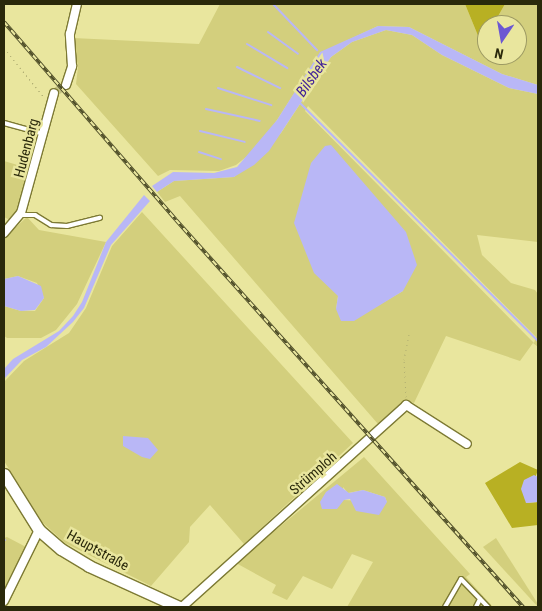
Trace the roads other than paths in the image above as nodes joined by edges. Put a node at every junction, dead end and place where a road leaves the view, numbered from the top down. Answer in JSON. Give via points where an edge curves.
{"nodes":[{"id":1,"x":77,"y":4,"type":"edge"},
{"id":2,"x":66,"y":85,"type":"tunnel mouth"},
{"id":3,"x":54,"y":93,"type":"tunnel mouth"},
{"id":4,"x":4,"y":123,"type":"edge"},
{"id":5,"x":44,"y":134,"type":"junction"},
{"id":6,"x":20,"y":214,"type":"junction"},
{"id":7,"x":100,"y":218,"type":"dead end"},
{"id":8,"x":4,"y":233,"type":"edge"},
{"id":9,"x":467,"y":444,"type":"dead end"},
{"id":10,"x":4,"y":474,"type":"edge"},
{"id":11,"x":39,"y":530,"type":"junction"},
{"id":12,"x":480,"y":599,"type":"junction"},
{"id":13,"x":4,"y":601,"type":"edge"},
{"id":14,"x":181,"y":607,"type":"edge"},
{"id":15,"x":445,"y":607,"type":"edge"},
{"id":16,"x":476,"y":607,"type":"edge"},
{"id":17,"x":488,"y":607,"type":"edge"}],
"edges":[{"from":1,"to":2,"type":"street","via":[[70,34],[72,66]]},
{"from":3,"to":5,"type":"street","name":"Hudenbarg"},
{"from":4,"to":5,"type":"lane"},
{"from":5,"to":6,"type":"street","name":"Hudenbarg"},
{"from":6,"to":7,"type":"lane","via":[[35,215],[51,225],[67,226]]},
{"from":6,"to":8,"type":"street","name":"Hudenbarg"},
{"from":9,"to":14,"type":"street","name":"Strümploh","via":[[406,405]]},
{"from":10,"to":11,"type":"main road","name":"Hauptstraße"},
{"from":11,"to":13,"type":"street"},
{"from":11,"to":14,"type":"main road","name":"Hauptstraße","via":[[89,566]]},
{"from":12,"to":15,"type":"lane","via":[[462,578]]},
{"from":12,"to":16,"type":"lane"},
{"from":12,"to":17,"type":"lane"}]}
